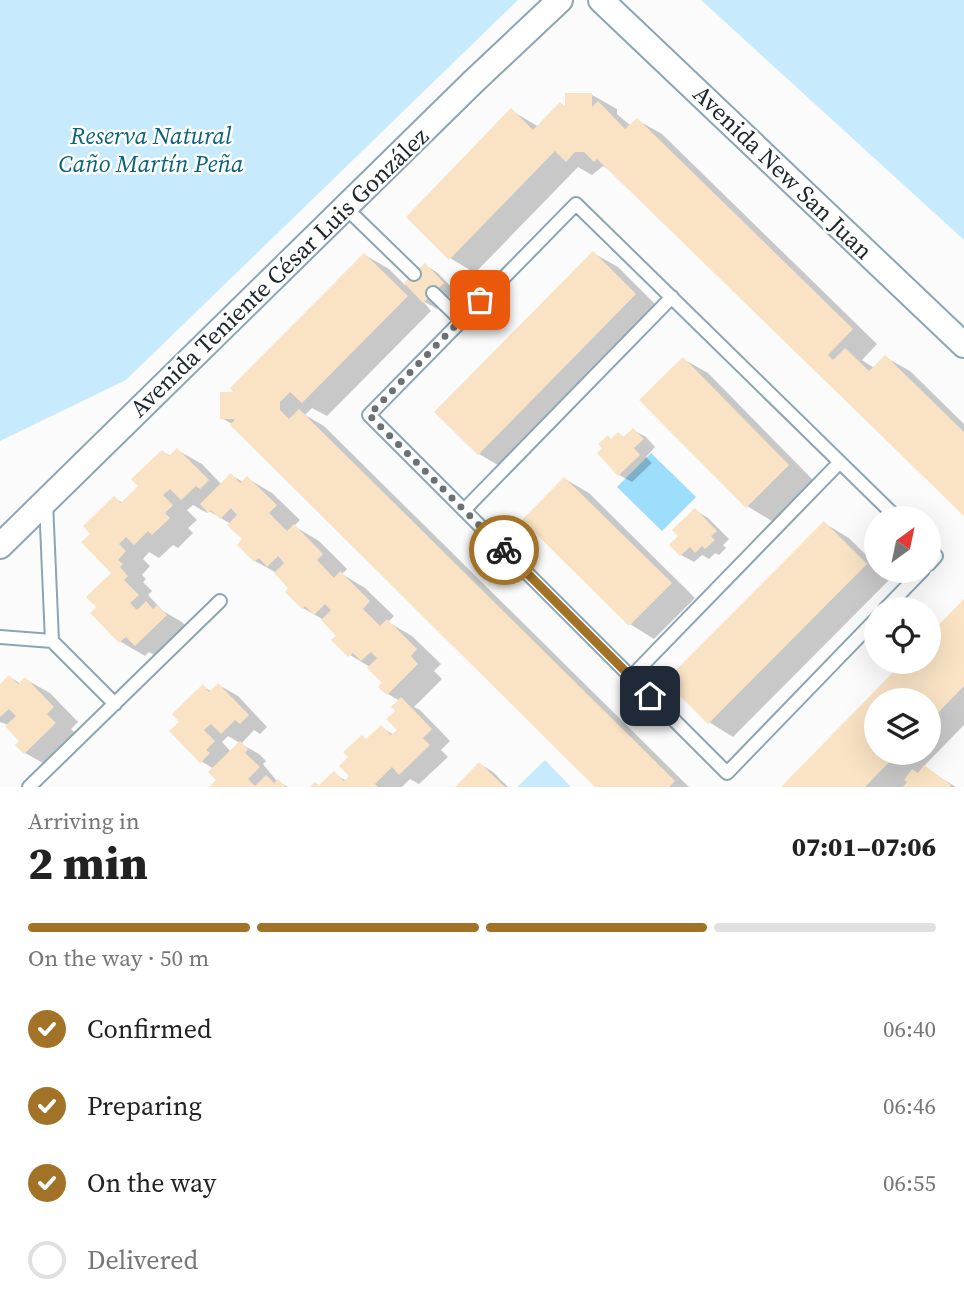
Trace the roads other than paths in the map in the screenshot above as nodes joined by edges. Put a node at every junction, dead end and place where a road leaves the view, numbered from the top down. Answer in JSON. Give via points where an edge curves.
{"nodes":[{"id":1,"x":560,"y":0,"type":"edge"},
{"id":2,"x":601,"y":0,"type":"edge"},
{"id":3,"x":345,"y":208,"type":"junction"},
{"id":4,"x":414,"y":274,"type":"dead end"},
{"id":5,"x":433,"y":293,"type":"dead end"},
{"id":6,"x":672,"y":297,"type":"junction"},
{"id":7,"x":461,"y":320,"type":"junction"},
{"id":8,"x":964,"y":345,"type":"edge"},
{"id":9,"x":840,"y":462,"type":"junction"},
{"id":10,"x":46,"y":502,"type":"junction"},
{"id":11,"x":885,"y":506,"type":"edge"},
{"id":12,"x":464,"y":510,"type":"junction"},
{"id":13,"x":0,"y":547,"type":"edge"},
{"id":14,"x":910,"y":583,"type":"edge"},
{"id":15,"x":897,"y":597,"type":"edge"},
{"id":16,"x":220,"y":601,"type":"dead end"},
{"id":17,"x":864,"y":631,"type":"edge"},
{"id":18,"x":0,"y":637,"type":"edge"},
{"id":19,"x":52,"y":641,"type":"junction"},
{"id":20,"x":631,"y":677,"type":"junction"},
{"id":21,"x":115,"y":704,"type":"junction"},
{"id":22,"x":29,"y":787,"type":"edge"}],
"edges":[{"from":1,"to":3,"type":"street","name":"Avenida Teniente César Luis González"},
{"from":2,"to":8,"type":"street","name":"Avenida New San Juan"},
{"from":3,"to":4,"type":"lane"},
{"from":3,"to":10,"type":"street","name":"Avenida Teniente César Luis González"},
{"from":5,"to":7,"type":"lane"},
{"from":6,"to":7,"type":"lane","via":[[576,204]]},
{"from":6,"to":9,"type":"lane"},
{"from":6,"to":12,"type":"lane"},
{"from":7,"to":12,"type":"lane","via":[[369,415]]},
{"from":9,"to":11,"type":"lane"},
{"from":9,"to":20,"type":"lane"},
{"from":10,"to":13,"type":"street","name":"Avenida Teniente César Luis González"},
{"from":10,"to":19,"type":"lane"},
{"from":12,"to":20,"type":"lane"},
{"from":14,"to":15,"type":"lane"},
{"from":16,"to":21,"type":"lane"},
{"from":17,"to":20,"type":"lane","via":[[727,773]]},
{"from":18,"to":19,"type":"lane"},
{"from":19,"to":21,"type":"lane"},
{"from":21,"to":22,"type":"lane"}]}
